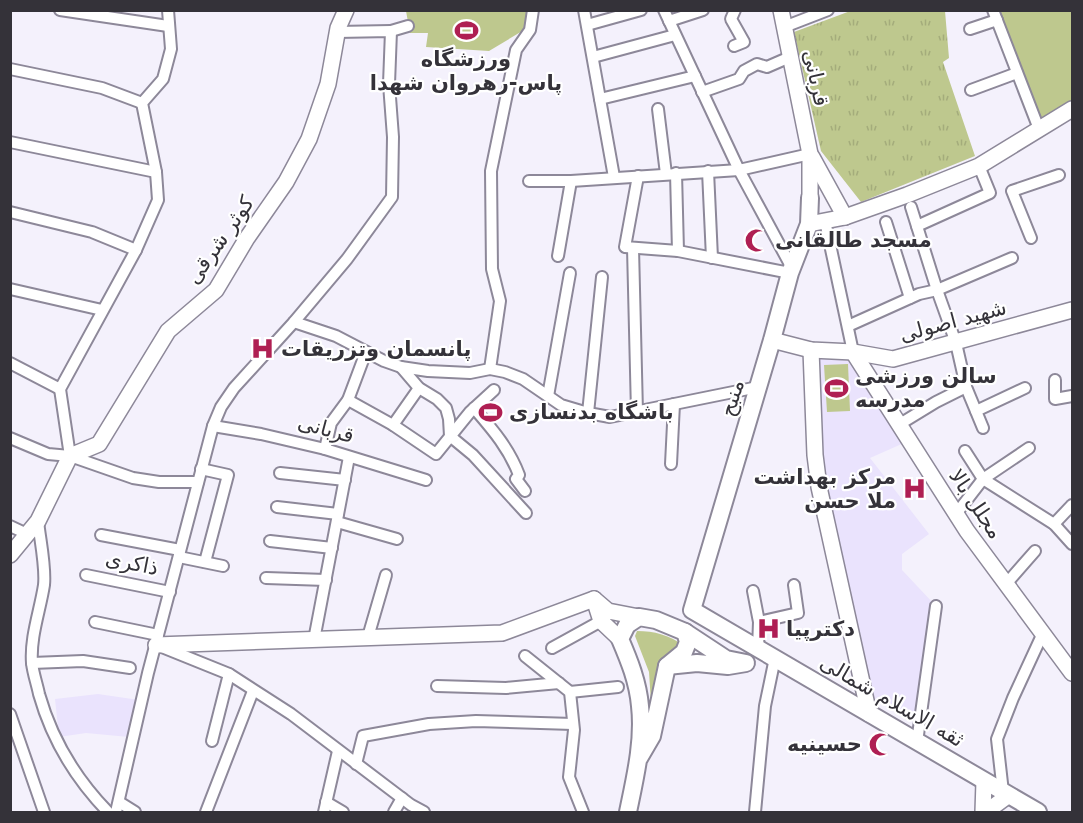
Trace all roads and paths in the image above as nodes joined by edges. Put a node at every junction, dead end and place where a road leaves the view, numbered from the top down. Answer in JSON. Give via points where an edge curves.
{"nodes":[{"id":1,"x":60,"y":10,"type":"edge"},
{"id":2,"x":168,"y":10,"type":"edge"},
{"id":3,"x":346,"y":10,"type":"edge"},
{"id":4,"x":533,"y":10,"type":"edge"},
{"id":5,"x":584,"y":10,"type":"edge"},
{"id":6,"x":641,"y":10,"type":"edge"},
{"id":7,"x":664,"y":10,"type":"edge"},
{"id":8,"x":703,"y":10,"type":"edge"},
{"id":9,"x":735,"y":10,"type":"edge"},
{"id":10,"x":781,"y":10,"type":"edge"},
{"id":11,"x":828,"y":10,"type":"edge"},
{"id":12,"x":995,"y":15,"type":"edge"},
{"id":13,"x":135,"y":16,"type":"edge"},
{"id":14,"x":669,"y":21,"type":"junction"},
{"id":15,"x":587,"y":25,"type":"junction"},
{"id":16,"x":168,"y":26,"type":"junction"},
{"id":17,"x":408,"y":27,"type":"dead end"},
{"id":18,"x":784,"y":27,"type":"junction"},
{"id":19,"x":970,"y":29,"type":"dead end"},
{"id":20,"x":391,"y":31,"type":"junction"},
{"id":21,"x":337,"y":32,"type":"junction"},
{"id":22,"x":675,"y":35,"type":"junction"},
{"id":23,"x":734,"y":46,"type":"dead end"},
{"id":24,"x":593,"y":57,"type":"junction"},
{"id":25,"x":790,"y":57,"type":"junction"},
{"id":26,"x":10,"y":69,"type":"edge"},
{"id":27,"x":1017,"y":73,"type":"junction"},
{"id":28,"x":695,"y":76,"type":"junction"},
{"id":29,"x":971,"y":90,"type":"dead end"},
{"id":30,"x":702,"y":92,"type":"junction"},
{"id":31,"x":600,"y":99,"type":"junction"},
{"id":32,"x":142,"y":103,"type":"junction"},
{"id":33,"x":658,"y":109,"type":"dead end"},
{"id":34,"x":1072,"y":109,"type":"edge"},
{"id":35,"x":1039,"y":129,"type":"junction"},
{"id":36,"x":10,"y":142,"type":"edge"},
{"id":37,"x":810,"y":154,"type":"junction"},
{"id":38,"x":979,"y":166,"type":"junction"},
{"id":39,"x":739,"y":170,"type":"junction"},
{"id":40,"x":708,"y":171,"type":"junction"},
{"id":41,"x":156,"y":172,"type":"junction"},
{"id":42,"x":671,"y":174,"type":"junction"},
{"id":43,"x":1059,"y":175,"type":"dead end"},
{"id":44,"x":638,"y":176,"type":"junction"},
{"id":45,"x":614,"y":177,"type":"junction"},
{"id":46,"x":571,"y":181,"type":"junction"},
{"id":47,"x":529,"y":182,"type":"dead end"},
{"id":48,"x":810,"y":198,"type":"joint"},
{"id":49,"x":911,"y":207,"type":"dead end"},
{"id":50,"x":10,"y":212,"type":"edge"},
{"id":51,"x":845,"y":217,"type":"junction"},
{"id":52,"x":817,"y":222,"type":"junction"},
{"id":53,"x":886,"y":222,"type":"dead end"},
{"id":54,"x":917,"y":226,"type":"junction"},
{"id":55,"x":1031,"y":238,"type":"dead end"},
{"id":56,"x":633,"y":248,"type":"junction"},
{"id":57,"x":136,"y":250,"type":"junction"},
{"id":58,"x":678,"y":250,"type":"junction"},
{"id":59,"x":558,"y":256,"type":"dead end"},
{"id":60,"x":712,"y":258,"type":"junction"},
{"id":61,"x":1012,"y":258,"type":"dead end"},
{"id":62,"x":791,"y":271,"type":"junction"},
{"id":63,"x":570,"y":273,"type":"dead end"},
{"id":64,"x":602,"y":277,"type":"dead end"},
{"id":65,"x":10,"y":289,"type":"edge"},
{"id":66,"x":937,"y":291,"type":"junction"},
{"id":67,"x":910,"y":298,"type":"junction"},
{"id":68,"x":102,"y":310,"type":"junction"},
{"id":69,"x":1072,"y":310,"type":"edge"},
{"id":70,"x":294,"y":322,"type":"junction"},
{"id":71,"x":848,"y":326,"type":"junction"},
{"id":72,"x":772,"y":340,"type":"junction"},
{"id":73,"x":956,"y":343,"type":"junction"},
{"id":74,"x":811,"y":350,"type":"junction"},
{"id":75,"x":366,"y":352,"type":"junction"},
{"id":76,"x":853,"y":352,"type":"junction"},
{"id":77,"x":893,"y":359,"type":"junction"},
{"id":78,"x":10,"y":363,"type":"edge"},
{"id":79,"x":401,"y":367,"type":"junction"},
{"id":80,"x":490,"y":369,"type":"junction"},
{"id":81,"x":1055,"y":380,"type":"dead end"},
{"id":82,"x":875,"y":386,"type":"junction"},
{"id":83,"x":758,"y":387,"type":"junction"},
{"id":84,"x":966,"y":387,"type":"junction"},
{"id":85,"x":60,"y":388,"type":"junction"},
{"id":86,"x":419,"y":388,"type":"junction"},
{"id":87,"x":1024,"y":388,"type":"dead end"},
{"id":88,"x":494,"y":390,"type":"dead end"},
{"id":89,"x":548,"y":396,"type":"junction"},
{"id":90,"x":1072,"y":396,"type":"edge"},
{"id":91,"x":348,"y":400,"type":"junction"},
{"id":92,"x":674,"y":404,"type":"junction"},
{"id":93,"x":474,"y":408,"type":"junction"},
{"id":94,"x":637,"y":411,"type":"junction"},
{"id":95,"x":976,"y":411,"type":"junction"},
{"id":96,"x":588,"y":414,"type":"junction"},
{"id":97,"x":900,"y":424,"type":"junction"},
{"id":98,"x":393,"y":425,"type":"junction"},
{"id":99,"x":213,"y":426,"type":"junction"},
{"id":100,"x":983,"y":428,"type":"dead end"},
{"id":101,"x":450,"y":436,"type":"junction"},
{"id":102,"x":10,"y":438,"type":"edge"},
{"id":103,"x":1029,"y":448,"type":"dead end"},
{"id":104,"x":324,"y":449,"type":"junction"},
{"id":105,"x":965,"y":451,"type":"dead end"},
{"id":106,"x":70,"y":456,"type":"junction"},
{"id":107,"x":349,"y":457,"type":"junction"},
{"id":108,"x":671,"y":464,"type":"dead end"},
{"id":109,"x":201,"y":469,"type":"junction"},
{"id":110,"x":280,"y":473,"type":"dead end"},
{"id":111,"x":983,"y":479,"type":"junction"},
{"id":112,"x":345,"y":480,"type":"junction"},
{"id":113,"x":426,"y":480,"type":"dead end"},
{"id":114,"x":198,"y":482,"type":"junction"},
{"id":115,"x":525,"y":492,"type":"dead end"},
{"id":116,"x":1072,"y":505,"type":"edge"},
{"id":117,"x":277,"y":507,"type":"dead end"},
{"id":118,"x":526,"y":513,"type":"dead end"},
{"id":119,"x":956,"y":514,"type":"junction"},
{"id":120,"x":337,"y":518,"type":"junction"},
{"id":121,"x":38,"y":521,"type":"junction"},
{"id":122,"x":1054,"y":524,"type":"junction"},
{"id":123,"x":10,"y":526,"type":"edge"},
{"id":124,"x":27,"y":534,"type":"junction"},
{"id":125,"x":101,"y":535,"type":"dead end"},
{"id":126,"x":397,"y":539,"type":"dead end"},
{"id":127,"x":270,"y":541,"type":"dead end"},
{"id":128,"x":1072,"y":544,"type":"edge"},
{"id":129,"x":332,"y":548,"type":"junction"},
{"id":130,"x":1035,"y":551,"type":"dead end"},
{"id":131,"x":179,"y":554,"type":"junction"},
{"id":132,"x":10,"y":555,"type":"edge"},
{"id":133,"x":205,"y":562,"type":"junction"},
{"id":134,"x":224,"y":566,"type":"dead end"},
{"id":135,"x":86,"y":575,"type":"dead end"},
{"id":136,"x":386,"y":575,"type":"dead end"},
{"id":137,"x":266,"y":578,"type":"dead end"},
{"id":138,"x":326,"y":580,"type":"junction"},
{"id":139,"x":1006,"y":584,"type":"junction"},
{"id":140,"x":794,"y":585,"type":"dead end"},
{"id":141,"x":753,"y":591,"type":"dead end"},
{"id":142,"x":170,"y":592,"type":"junction"},
{"id":143,"x":594,"y":599,"type":"junction"},
{"id":144,"x":936,"y":606,"type":"dead end"},
{"id":145,"x":692,"y":610,"type":"joint"},
{"id":146,"x":639,"y":617,"type":"junction"},
{"id":147,"x":601,"y":621,"type":"junction"},
{"id":148,"x":95,"y":622,"type":"dead end"},
{"id":149,"x":759,"y":622,"type":"junction"},
{"id":150,"x":685,"y":632,"type":"junction"},
{"id":151,"x":1043,"y":633,"type":"junction"},
{"id":152,"x":368,"y":638,"type":"junction"},
{"id":153,"x":620,"y":639,"type":"junction"},
{"id":154,"x":157,"y":640,"type":"junction"},
{"id":155,"x":314,"y":640,"type":"junction"},
{"id":156,"x":552,"y":648,"type":"dead end"},
{"id":157,"x":758,"y":649,"type":"junction"},
{"id":158,"x":525,"y":656,"type":"dead end"},
{"id":159,"x":775,"y":658,"type":"junction"},
{"id":160,"x":32,"y":663,"type":"junction"},
{"id":161,"x":746,"y":663,"type":"junction"},
{"id":162,"x":668,"y":666,"type":"junction"},
{"id":163,"x":130,"y":668,"type":"dead end"},
{"id":164,"x":1072,"y":673,"type":"edge"},
{"id":165,"x":229,"y":674,"type":"junction"},
{"id":166,"x":560,"y":683,"type":"junction"},
{"id":167,"x":437,"y":686,"type":"dead end"},
{"id":168,"x":618,"y":687,"type":"dead end"},
{"id":169,"x":253,"y":691,"type":"junction"},
{"id":170,"x":570,"y":692,"type":"junction"},
{"id":171,"x":10,"y":714,"type":"edge"},
{"id":172,"x":869,"y":714,"type":"junction"},
{"id":173,"x":573,"y":724,"type":"junction"},
{"id":174,"x":212,"y":741,"type":"dead end"},
{"id":175,"x":917,"y":742,"type":"junction"},
{"id":176,"x":338,"y":751,"type":"junction"},
{"id":177,"x":638,"y":760,"type":"junction"},
{"id":178,"x":356,"y":764,"type":"junction"},
{"id":179,"x":984,"y":781,"type":"junction"},
{"id":180,"x":1006,"y":794,"type":"junction"},
{"id":181,"x":402,"y":798,"type":"junction"},
{"id":182,"x":117,"y":807,"type":"edge"},
{"id":183,"x":325,"y":807,"type":"edge"},
{"id":184,"x":44,"y":813,"type":"edge"},
{"id":185,"x":108,"y":813,"type":"edge"},
{"id":186,"x":135,"y":813,"type":"edge"},
{"id":187,"x":206,"y":813,"type":"edge"},
{"id":188,"x":343,"y":813,"type":"edge"},
{"id":189,"x":394,"y":813,"type":"edge"},
{"id":190,"x":424,"y":813,"type":"edge"},
{"id":191,"x":583,"y":813,"type":"edge"},
{"id":192,"x":628,"y":813,"type":"edge"},
{"id":193,"x":755,"y":813,"type":"edge"},
{"id":194,"x":985,"y":813,"type":"edge"},
{"id":195,"x":1038,"y":813,"type":"edge"}],
"edges":[{"from":1,"to":13,"type":"street"},
{"from":2,"to":16,"type":"street"},
{"from":3,"to":21,"type":"main road","name":"کوثر شرقی"},
{"from":4,"to":80,"type":"street","via":[[530,30],[516,50],[491,171],[492,269],[500,301]]},
{"from":5,"to":15,"type":"street"},
{"from":6,"to":15,"type":"street"},
{"from":7,"to":14,"type":"street"},
{"from":8,"to":14,"type":"street"},
{"from":9,"to":23,"type":"street","via":[[731,19],[744,42]]},
{"from":10,"to":18,"type":"main road","name":"قربانی"},
{"from":11,"to":18,"type":"street"},
{"from":12,"to":19,"type":"street"},
{"from":12,"to":27,"type":"street"},
{"from":13,"to":16,"type":"street"},
{"from":14,"to":22,"type":"street"},
{"from":15,"to":24,"type":"street"},
{"from":16,"to":32,"type":"street","via":[[171,49],[163,79]]},
{"from":17,"to":20,"type":"street"},
{"from":18,"to":25,"type":"main road","name":"قربانی"},
{"from":20,"to":21,"type":"street"},
{"from":20,"to":70,"type":"street","via":[[392,197]]},
{"from":21,"to":106,"type":"main road","name":"کوثر شرقی","via":[[328,84],[309,139],[286,182],[216,290],[168,331],[99,444]]},
{"from":22,"to":24,"type":"street"},
{"from":22,"to":28,"type":"street"},
{"from":24,"to":31,"type":"street"},
{"from":25,"to":30,"type":"street","via":[[767,67],[757,64],[739,79]]},
{"from":25,"to":37,"type":"main road","name":"قربانی"},
{"from":26,"to":32,"type":"street","via":[[102,88]]},
{"from":27,"to":29,"type":"street"},
{"from":27,"to":35,"type":"street"},
{"from":28,"to":30,"type":"street"},
{"from":28,"to":31,"type":"street"},
{"from":30,"to":39,"type":"street"},
{"from":31,"to":45,"type":"street"},
{"from":32,"to":41,"type":"street"},
{"from":33,"to":42,"type":"street"},
{"from":34,"to":35,"type":"main road"},
{"from":35,"to":38,"type":"main road"},
{"from":36,"to":41,"type":"street"},
{"from":37,"to":39,"type":"street"},
{"from":37,"to":48,"type":"main road"},
{"from":37,"to":51,"type":"main road"},
{"from":38,"to":51,"type":"main road"},
{"from":38,"to":54,"type":"street","via":[[990,193]]},
{"from":39,"to":40,"type":"street"},
{"from":39,"to":62,"type":"street"},
{"from":40,"to":42,"type":"street"},
{"from":40,"to":60,"type":"street"},
{"from":41,"to":57,"type":"street","via":[[158,201]]},
{"from":42,"to":44,"type":"street"},
{"from":42,"to":58,"type":"street"},
{"from":43,"to":55,"type":"street","via":[[1012,191]]},
{"from":44,"to":45,"type":"street"},
{"from":44,"to":56,"type":"street","via":[[625,247]]},
{"from":45,"to":46,"type":"street"},
{"from":46,"to":47,"type":"street"},
{"from":46,"to":59,"type":"street"},
{"from":48,"to":52,"type":"main road","name":"منبح"},
{"from":49,"to":54,"type":"street"},
{"from":50,"to":57,"type":"street","via":[[92,232]]},
{"from":51,"to":52,"type":"main road"},
{"from":52,"to":62,"type":"main road","name":"منبح"},
{"from":52,"to":71,"type":"street"},
{"from":53,"to":67,"type":"street"},
{"from":54,"to":66,"type":"street"},
{"from":56,"to":58,"type":"street"},
{"from":56,"to":94,"type":"street"},
{"from":57,"to":68,"type":"street"},
{"from":58,"to":60,"type":"street"},
{"from":60,"to":62,"type":"street"},
{"from":61,"to":66,"type":"street"},
{"from":62,"to":72,"type":"main road","name":"منبح"},
{"from":63,"to":89,"type":"street"},
{"from":64,"to":96,"type":"street"},
{"from":65,"to":68,"type":"street"},
{"from":66,"to":67,"type":"street"},
{"from":66,"to":73,"type":"street"},
{"from":67,"to":71,"type":"street"},
{"from":68,"to":85,"type":"street"},
{"from":69,"to":73,"type":"main road","name":"شهید اصولی"},
{"from":70,"to":75,"type":"street","via":[[336,336]]},
{"from":70,"to":99,"type":"street","via":[[234,388]]},
{"from":71,"to":76,"type":"street"},
{"from":72,"to":74,"type":"main road","name":"شهید اصولی"},
{"from":72,"to":83,"type":"main road","name":"منبح"},
{"from":73,"to":77,"type":"main road","name":"شهید اصولی"},
{"from":73,"to":84,"type":"street"},
{"from":74,"to":76,"type":"main road","name":"شهید اصولی"},
{"from":74,"to":172,"type":"main road","via":[[819,487]]},
{"from":75,"to":79,"type":"street"},
{"from":75,"to":91,"type":"street"},
{"from":76,"to":77,"type":"main road","name":"شهید اصولی"},
{"from":76,"to":82,"type":"main road","name":"مجلل بالا"},
{"from":77,"to":82,"type":"main road"},
{"from":78,"to":85,"type":"street"},
{"from":79,"to":80,"type":"street","via":[[470,372]]},
{"from":79,"to":86,"type":"street"},
{"from":80,"to":89,"type":"street","via":[[524,379]]},
{"from":81,"to":90,"type":"street","via":[[1055,399]]},
{"from":82,"to":97,"type":"main road","name":"مجلل بالا"},
{"from":83,"to":92,"type":"street"},
{"from":83,"to":145,"type":"main road","name":"منبح"},
{"from":84,"to":95,"type":"street"},
{"from":84,"to":97,"type":"street"},
{"from":85,"to":106,"type":"street"},
{"from":86,"to":98,"type":"street"},
{"from":86,"to":101,"type":"street","via":[[446,408]]},
{"from":87,"to":95,"type":"street"},
{"from":88,"to":93,"type":"street"},
{"from":89,"to":96,"type":"street"},
{"from":91,"to":98,"type":"street"},
{"from":91,"to":104,"type":"street","via":[[332,423]]},
{"from":92,"to":94,"type":"street"},
{"from":92,"to":108,"type":"street"},
{"from":93,"to":101,"type":"street"},
{"from":93,"to":115,"type":"street","via":[[513,458],[519,475],[516,479]]},
{"from":94,"to":96,"type":"street","via":[[610,417]]},
{"from":95,"to":100,"type":"street"},
{"from":97,"to":119,"type":"main road","name":"مجلل بالا"},
{"from":98,"to":101,"type":"street","via":[[436,454]]},
{"from":99,"to":104,"type":"street","name":"قربانی"},
{"from":99,"to":109,"type":"street"},
{"from":101,"to":118,"type":"street","via":[[473,455]]},
{"from":102,"to":106,"type":"street","via":[[48,454]]},
{"from":103,"to":111,"type":"street"},
{"from":104,"to":107,"type":"street","name":"قربانی"},
{"from":105,"to":111,"type":"street"},
{"from":106,"to":114,"type":"street","via":[[133,478]]},
{"from":106,"to":121,"type":"main road"},
{"from":107,"to":112,"type":"street"},
{"from":107,"to":113,"type":"street","name":"قربانی"},
{"from":109,"to":114,"type":"street"},
{"from":109,"to":133,"type":"street","via":[[228,475]]},
{"from":110,"to":112,"type":"street"},
{"from":111,"to":119,"type":"street"},
{"from":111,"to":122,"type":"street"},
{"from":112,"to":120,"type":"street"},
{"from":114,"to":131,"type":"street"},
{"from":116,"to":122,"type":"street"},
{"from":117,"to":120,"type":"street"},
{"from":119,"to":139,"type":"main road","name":"مجلل بالا"},
{"from":120,"to":126,"type":"street"},
{"from":120,"to":129,"type":"street"},
{"from":121,"to":124,"type":"main road"},
{"from":121,"to":160,"type":"street","via":[[44,583]]},
{"from":122,"to":128,"type":"street"},
{"from":123,"to":124,"type":"street"},
{"from":124,"to":132,"type":"main road"},
{"from":125,"to":131,"type":"street"},
{"from":127,"to":129,"type":"street"},
{"from":129,"to":138,"type":"street"},
{"from":130,"to":139,"type":"street"},
{"from":131,"to":133,"type":"street"},
{"from":131,"to":142,"type":"street"},
{"from":133,"to":134,"type":"street"},
{"from":135,"to":142,"type":"street","name":"ذاکری"},
{"from":136,"to":152,"type":"street"},
{"from":137,"to":138,"type":"street"},
{"from":138,"to":155,"type":"street"},
{"from":139,"to":151,"type":"main road","name":"مجلل بالا"},
{"from":140,"to":149,"type":"street","via":[[798,613]]},
{"from":141,"to":149,"type":"street"},
{"from":142,"to":154,"type":"street"},
{"from":143,"to":146,"type":"main road","via":[[608,611]]},
{"from":143,"to":147,"type":"main road"},
{"from":143,"to":152,"type":"main road","via":[[502,633]]},
{"from":144,"to":175,"type":"street"},
{"from":145,"to":157,"type":"main road","name":"ثقه الاسلام شمالی"},
{"from":146,"to":150,"type":"main road"},
{"from":146,"to":153,"type":"main road","via":[[627,625]]},
{"from":147,"to":153,"type":"main road"},
{"from":147,"to":156,"type":"street"},
{"from":148,"to":154,"type":"street"},
{"from":149,"to":157,"type":"street"},
{"from":150,"to":161,"type":"main road","via":[[726,659]]},
{"from":150,"to":162,"type":"main road","via":[[688,642],[684,652]]},
{"from":151,"to":164,"type":"main road","name":"مجلل بالا"},
{"from":151,"to":180,"type":"street","via":[[997,739]]},
{"from":152,"to":155,"type":"main road"},
{"from":153,"to":177,"type":"main road","via":[[634,673],[640,706]]},
{"from":154,"to":155,"type":"main road"},
{"from":154,"to":165,"type":"street"},
{"from":154,"to":182,"type":"street"},
{"from":157,"to":159,"type":"main road","name":"ثقه الاسلام شمالی"},
{"from":158,"to":166,"type":"street"},
{"from":159,"to":161,"type":"main road"},
{"from":159,"to":172,"type":"main road","name":"ثقه الاسلام شمالی"},
{"from":159,"to":193,"type":"street","via":[[765,706]]},
{"from":160,"to":163,"type":"street","via":[[82,661]]},
{"from":160,"to":185,"type":"street","via":[[47,722],[63,754]]},
{"from":161,"to":162,"type":"main road"},
{"from":162,"to":177,"type":"main road","via":[[652,736]]},
{"from":165,"to":169,"type":"street"},
{"from":165,"to":174,"type":"street"},
{"from":166,"to":167,"type":"street","via":[[506,688]]},
{"from":166,"to":170,"type":"street"},
{"from":168,"to":170,"type":"street"},
{"from":169,"to":176,"type":"street","via":[[291,714]]},
{"from":169,"to":187,"type":"street"},
{"from":170,"to":173,"type":"street"},
{"from":171,"to":184,"type":"street"},
{"from":172,"to":175,"type":"main road","name":"ثقه الاسلام شمالی"},
{"from":173,"to":178,"type":"street","via":[[480,720],[363,736]]},
{"from":173,"to":191,"type":"street","via":[[569,777]]},
{"from":175,"to":179,"type":"main road","name":"ثقه الاسلام شمالی"},
{"from":176,"to":178,"type":"street"},
{"from":176,"to":183,"type":"street"},
{"from":177,"to":192,"type":"main road"},
{"from":178,"to":181,"type":"street"},
{"from":179,"to":180,"type":"main road","name":"ثقه الاسلام شمالی"},
{"from":179,"to":194,"type":"main road"},
{"from":180,"to":194,"type":"main road"},
{"from":180,"to":195,"type":"main road","name":"ثقه الاسلام شمالی"},
{"from":181,"to":189,"type":"street"},
{"from":181,"to":190,"type":"street"},
{"from":182,"to":186,"type":"street"},
{"from":183,"to":188,"type":"street"}]}
